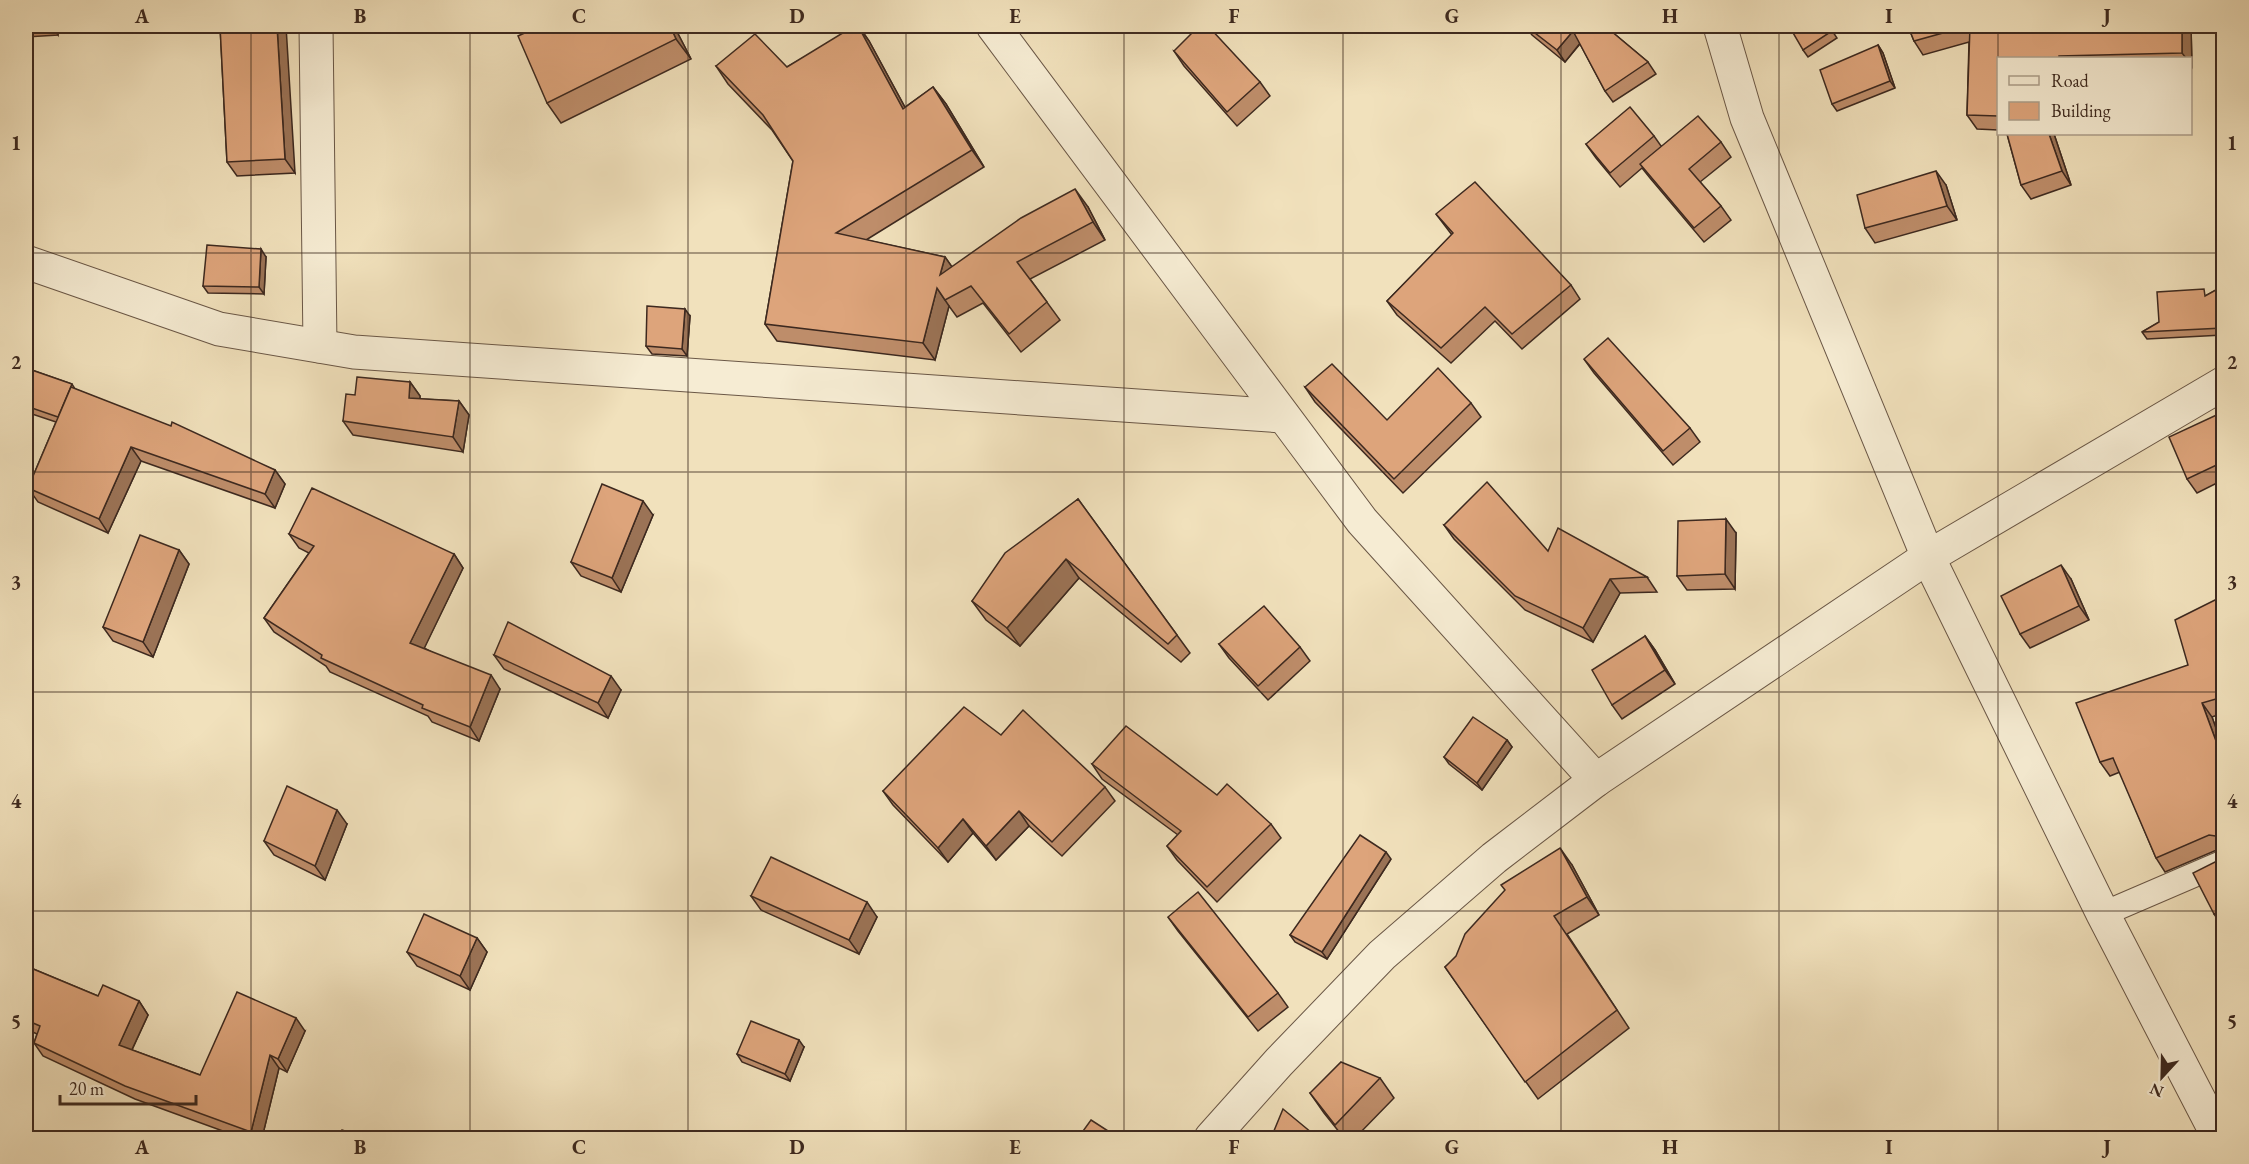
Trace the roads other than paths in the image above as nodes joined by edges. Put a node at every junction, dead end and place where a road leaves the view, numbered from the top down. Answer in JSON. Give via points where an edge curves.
{"nodes":[{"id":1,"x":316,"y":26,"type":"edge"},
{"id":2,"x":993,"y":26,"type":"edge"},
{"id":3,"x":1720,"y":26,"type":"edge"},
{"id":4,"x":26,"y":262,"type":"edge"},
{"id":5,"x":320,"y":346,"type":"junction"},
{"id":6,"x":2223,"y":383,"type":"edge"},
{"id":7,"x":1283,"y":416,"type":"junction"},
{"id":8,"x":1928,"y":557,"type":"junction"},
{"id":9,"x":1596,"y":780,"type":"junction"},
{"id":10,"x":2223,"y":862,"type":"edge"},
{"id":11,"x":2103,"y":914,"type":"junction"},
{"id":12,"x":1211,"y":1138,"type":"edge"},
{"id":13,"x":2219,"y":1138,"type":"edge"}],
"edges":[{"from":1,"to":5,"type":"street"},
{"from":2,"to":7,"type":"street"},
{"from":3,"to":8,"type":"street","via":[[1747,118]]},
{"from":4,"to":5,"type":"street","via":[[219,329]]},
{"from":5,"to":7,"type":"street","via":[[354,352]]},
{"from":6,"to":8,"type":"street"},
{"from":7,"to":9,"type":"street","via":[[1362,521]]},
{"from":8,"to":9,"type":"street"},
{"from":8,"to":11,"type":"street"},
{"from":9,"to":12,"type":"street","via":[[1494,858],[1382,956]]},
{"from":10,"to":11,"type":"lane"},
{"from":11,"to":13,"type":"street"}]}
